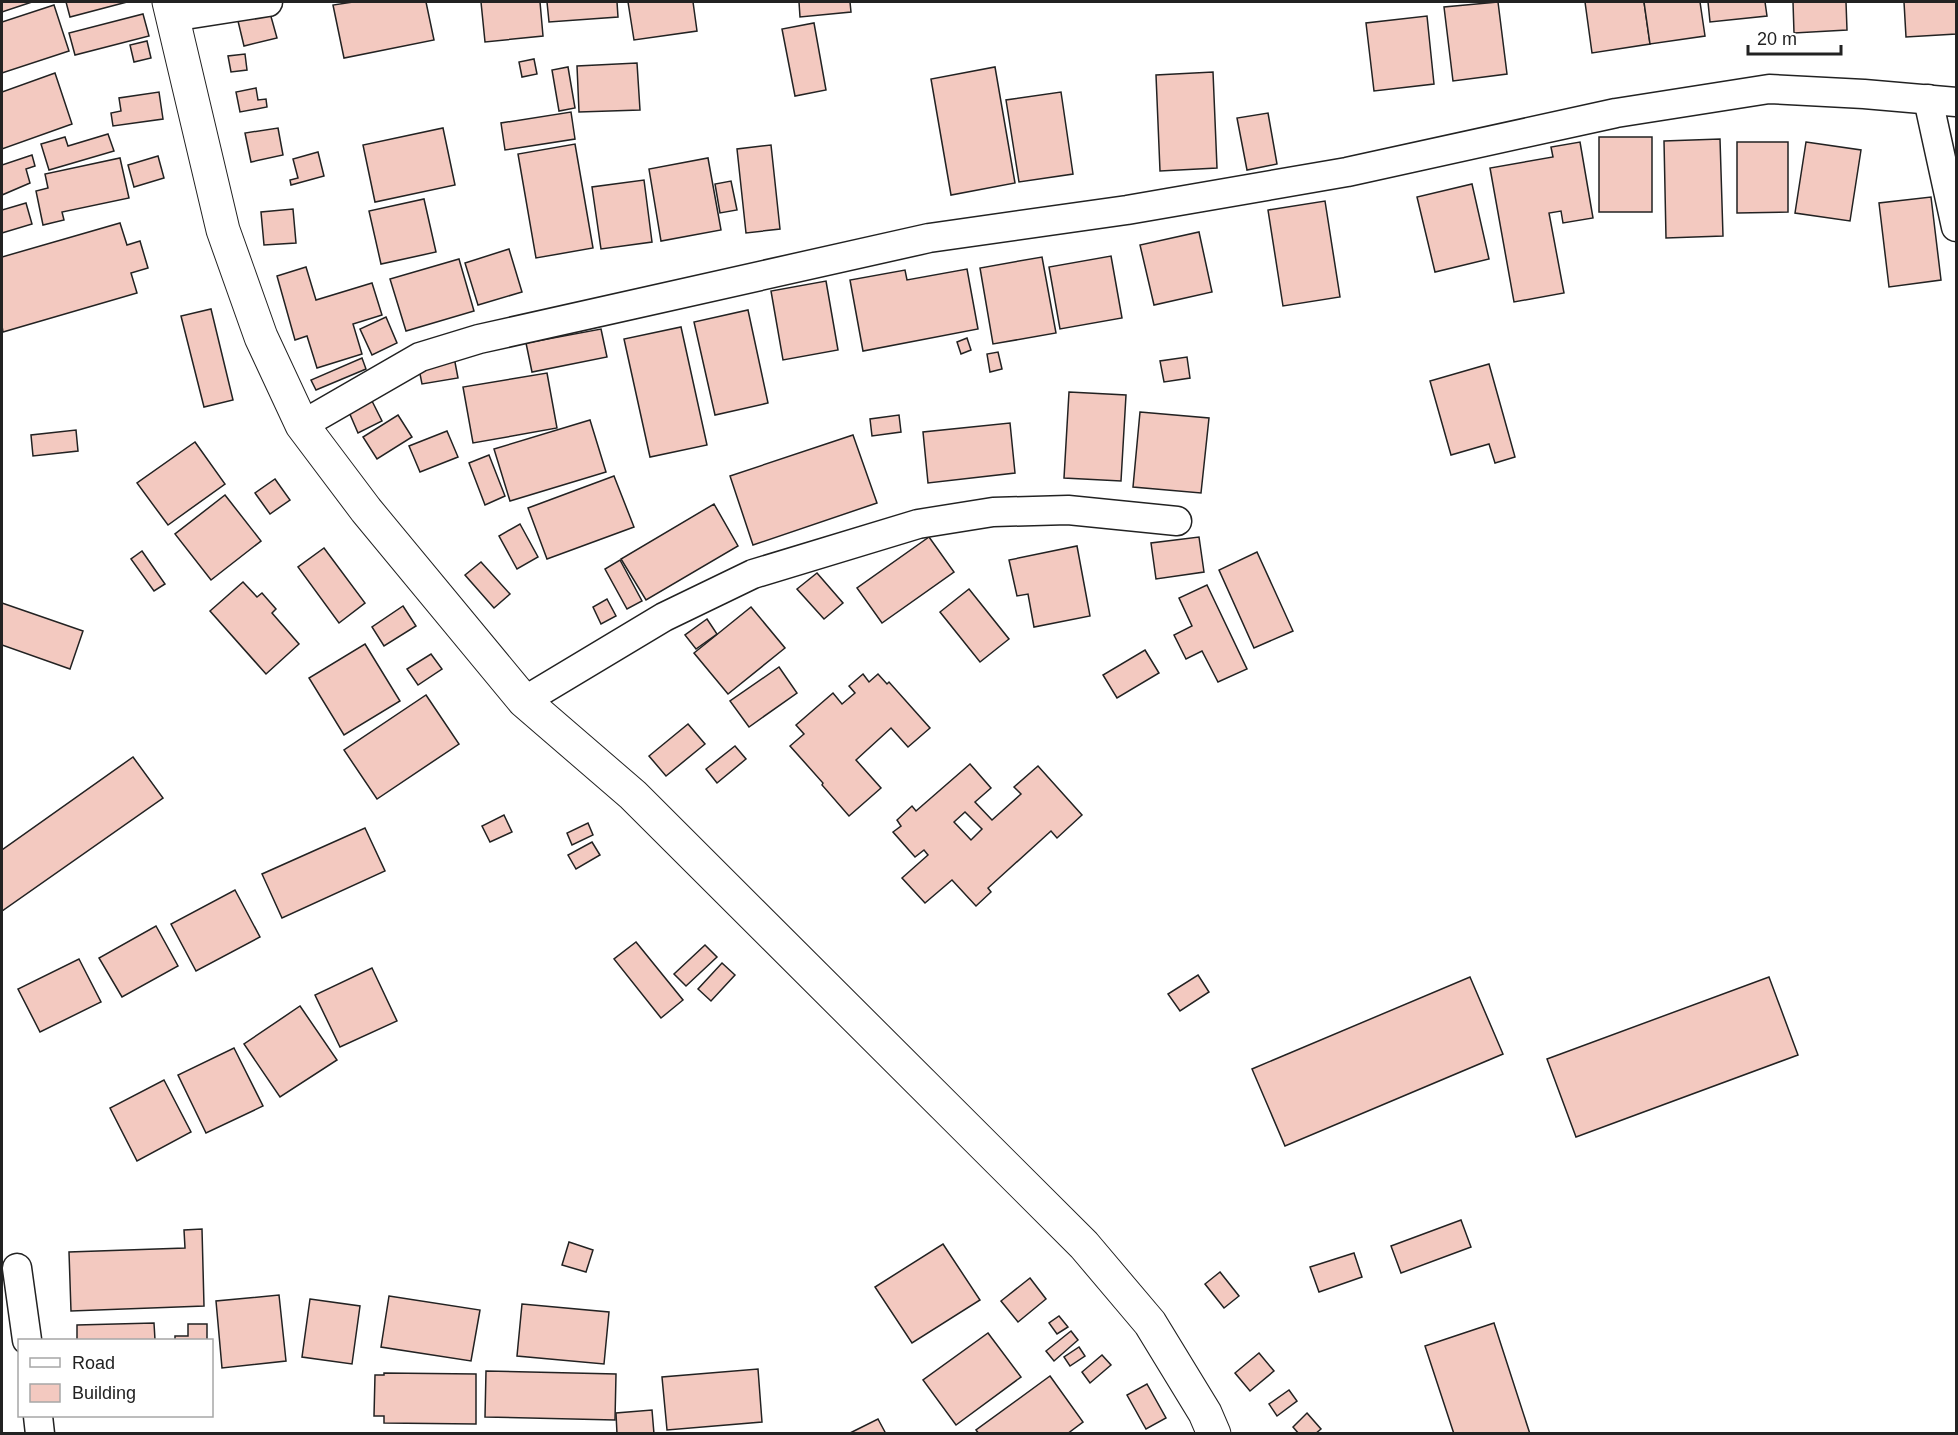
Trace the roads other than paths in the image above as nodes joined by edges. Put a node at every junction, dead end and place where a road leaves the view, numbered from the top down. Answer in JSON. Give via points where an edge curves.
{"nodes":[{"id":1,"x":268,"y":2,"type":"edge"},
{"id":2,"x":170,"y":9,"type":"edge"},
{"id":3,"x":1928,"y":99,"type":"junction"},
{"id":4,"x":1956,"y":102,"type":"edge"},
{"id":5,"x":1956,"y":227,"type":"edge"},
{"id":6,"x":302,"y":425,"type":"junction"},
{"id":7,"x":1177,"y":521,"type":"dead end"},
{"id":8,"x":524,"y":701,"type":"junction"},
{"id":9,"x":17,"y":1268,"type":"dead end"},
{"id":10,"x":27,"y":1339,"type":"edge"},
{"id":11,"x":38,"y":1417,"type":"edge"},
{"id":12,"x":40,"y":1434,"type":"edge"},
{"id":13,"x":1214,"y":1434,"type":"edge"}],
"edges":[{"from":1,"to":2,"type":"street"},
{"from":2,"to":6,"type":"main road","via":[[222,230],[261,338]]},
{"from":3,"to":4,"type":"street"},
{"from":3,"to":5,"type":"street"},
{"from":3,"to":6,"type":"street","via":[[1769,90],[1616,114],[1335,174],[1127,210],[929,238],[478,339],[420,357]]},
{"from":6,"to":8,"type":"main road","via":[[366,510]]},
{"from":7,"to":8,"type":"street","via":[[1057,510],[993,512],[918,524],[753,574],[664,617]]},
{"from":8,"to":13,"type":"main road","via":[[633,795],[1084,1245],[1150,1323]]},
{"from":9,"to":10,"type":"street"},
{"from":11,"to":12,"type":"street"}]}
